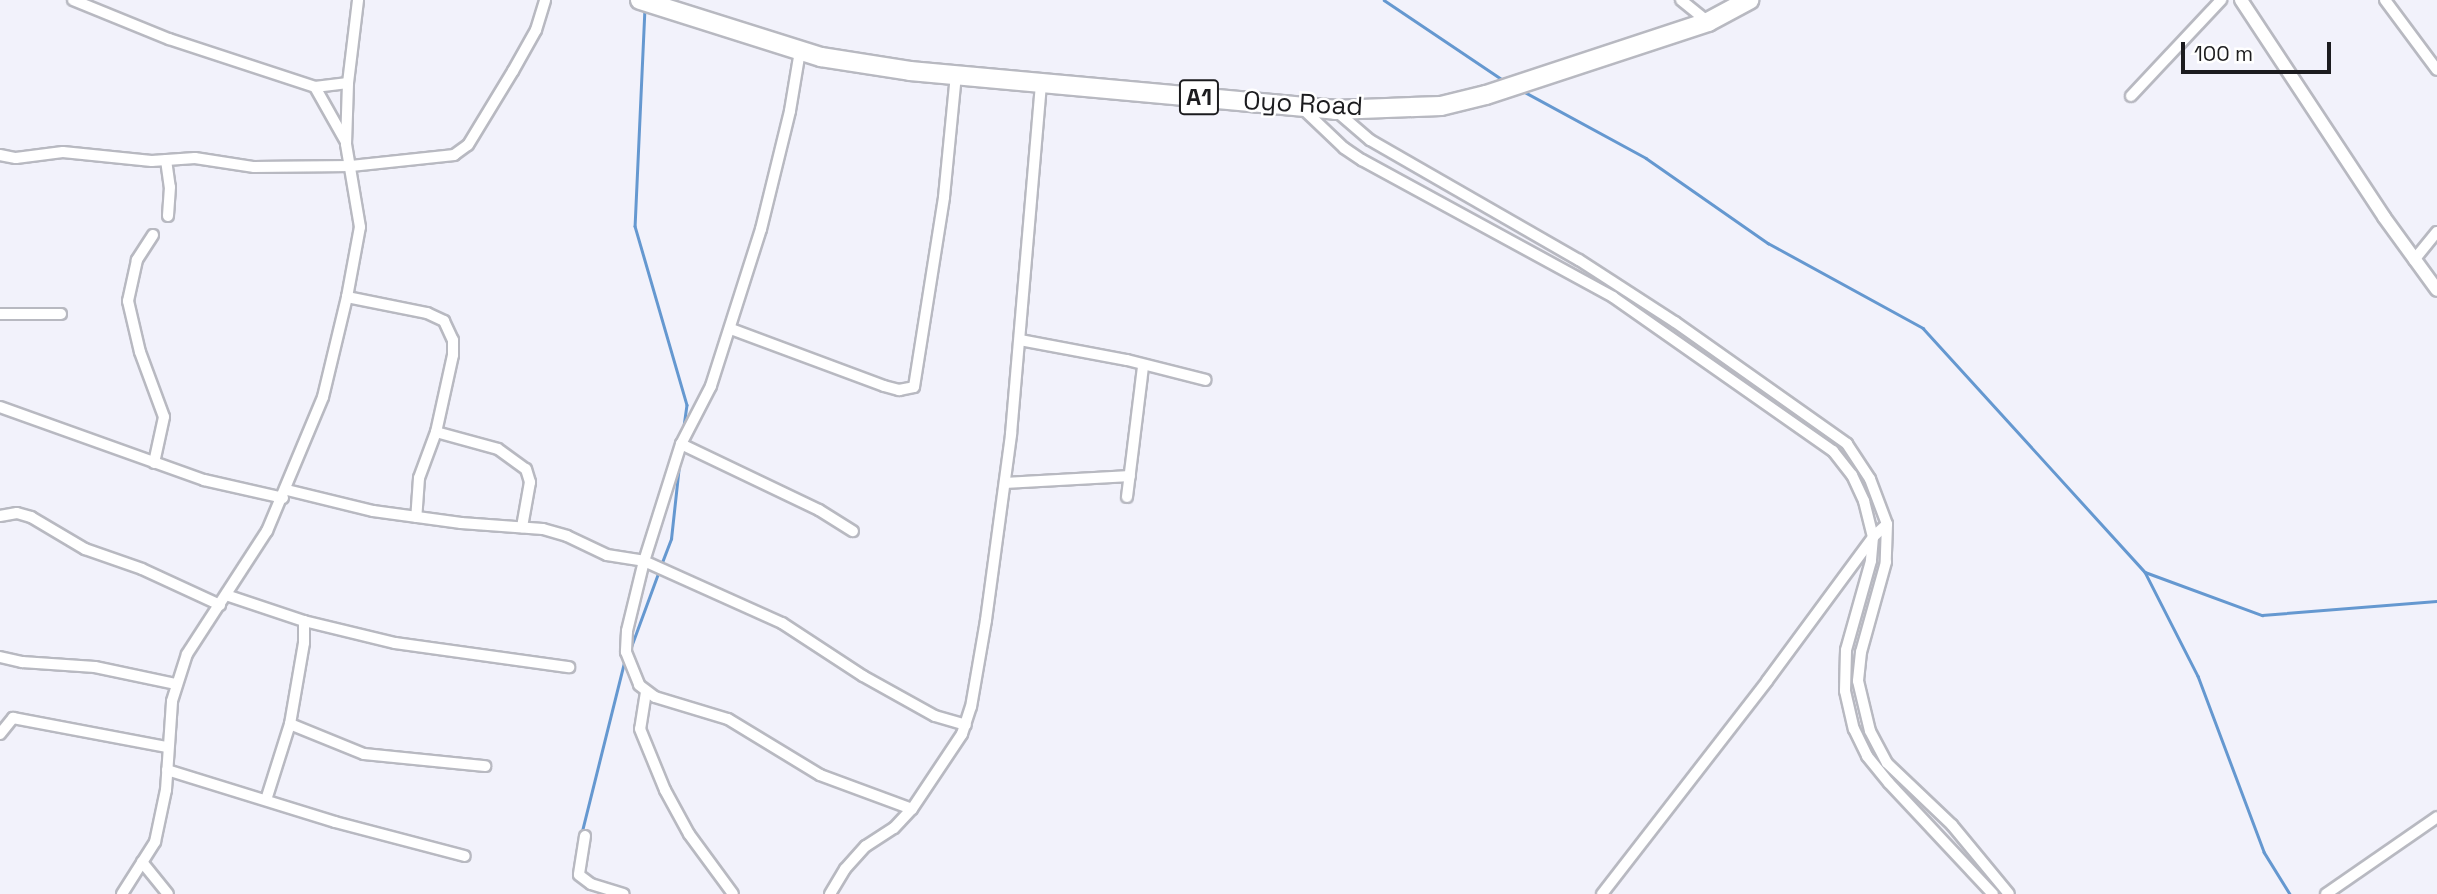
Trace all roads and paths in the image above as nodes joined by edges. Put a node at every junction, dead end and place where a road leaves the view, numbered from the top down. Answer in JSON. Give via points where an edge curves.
{"nodes":[{"id":1,"x":73,"y":0,"type":"edge"},
{"id":2,"x":358,"y":0,"type":"edge"},
{"id":3,"x":544,"y":0,"type":"edge"},
{"id":4,"x":640,"y":0,"type":"edge"},
{"id":5,"x":1681,"y":0,"type":"edge"},
{"id":6,"x":1749,"y":0,"type":"edge"},
{"id":7,"x":2221,"y":0,"type":"edge"},
{"id":8,"x":2241,"y":0,"type":"edge"},
{"id":9,"x":2385,"y":0,"type":"edge"},
{"id":10,"x":1708,"y":22,"type":"junction"},
{"id":11,"x":800,"y":51,"type":"junction"},
{"id":12,"x":2437,"y":71,"type":"edge"},
{"id":13,"x":957,"y":75,"type":"junction"},
{"id":14,"x":1041,"y":82,"type":"junction"},
{"id":15,"x":348,"y":83,"type":"junction"},
{"id":16,"x":315,"y":86,"type":"junction"},
{"id":17,"x":2131,"y":96,"type":"dead end"},
{"id":18,"x":1302,"y":107,"type":"junction"},
{"id":19,"x":1335,"y":110,"type":"junction"},
{"id":20,"x":346,"y":144,"type":"junction"},
{"id":21,"x":0,"y":155,"type":"edge"},
{"id":22,"x":166,"y":160,"type":"junction"},
{"id":23,"x":351,"y":166,"type":"junction"},
{"id":24,"x":168,"y":216,"type":"dead end"},
{"id":25,"x":2437,"y":232,"type":"edge"},
{"id":26,"x":153,"y":235,"type":"dead end"},
{"id":27,"x":2414,"y":261,"type":"junction"},
{"id":28,"x":2437,"y":290,"type":"edge"},
{"id":29,"x":347,"y":298,"type":"junction"},
{"id":30,"x":0,"y":314,"type":"edge"},
{"id":31,"x":61,"y":314,"type":"dead end"},
{"id":32,"x":731,"y":329,"type":"junction"},
{"id":33,"x":1020,"y":340,"type":"junction"},
{"id":34,"x":1143,"y":366,"type":"junction"},
{"id":35,"x":1206,"y":380,"type":"dead end"},
{"id":36,"x":0,"y":407,"type":"edge"},
{"id":37,"x":436,"y":432,"type":"junction"},
{"id":38,"x":681,"y":444,"type":"junction"},
{"id":39,"x":154,"y":463,"type":"junction"},
{"id":40,"x":1129,"y":476,"type":"junction"},
{"id":41,"x":1005,"y":483,"type":"junction"},
{"id":42,"x":285,"y":494,"type":"junction"},
{"id":43,"x":1128,"y":497,"type":"dead end"},
{"id":44,"x":0,"y":516,"type":"edge"},
{"id":45,"x":416,"y":517,"type":"junction"},
{"id":46,"x":1887,"y":524,"type":"junction"},
{"id":47,"x":522,"y":527,"type":"junction"},
{"id":48,"x":853,"y":531,"type":"dead end"},
{"id":49,"x":1873,"y":537,"type":"junction"},
{"id":50,"x":649,"y":563,"type":"junction"},
{"id":51,"x":226,"y":595,"type":"junction"},
{"id":52,"x":220,"y":606,"type":"junction"},
{"id":53,"x":304,"y":621,"type":"junction"},
{"id":54,"x":0,"y":657,"type":"edge"},
{"id":55,"x":569,"y":667,"type":"dead end"},
{"id":56,"x":176,"y":684,"type":"junction"},
{"id":57,"x":646,"y":692,"type":"junction"},
{"id":58,"x":290,"y":724,"type":"junction"},
{"id":59,"x":965,"y":725,"type":"junction"},
{"id":60,"x":0,"y":734,"type":"edge"},
{"id":61,"x":167,"y":747,"type":"junction"},
{"id":62,"x":485,"y":766,"type":"dead end"},
{"id":63,"x":167,"y":770,"type":"junction"},
{"id":64,"x":266,"y":800,"type":"junction"},
{"id":65,"x":912,"y":809,"type":"junction"},
{"id":66,"x":2437,"y":817,"type":"edge"},
{"id":67,"x":585,"y":836,"type":"dead end"},
{"id":68,"x":465,"y":856,"type":"dead end"},
{"id":69,"x":142,"y":862,"type":"junction"},
{"id":70,"x":122,"y":894,"type":"edge"},
{"id":71,"x":168,"y":894,"type":"edge"},
{"id":72,"x":623,"y":894,"type":"edge"},
{"id":73,"x":733,"y":894,"type":"edge"},
{"id":74,"x":830,"y":894,"type":"edge"},
{"id":75,"x":1602,"y":894,"type":"edge"},
{"id":76,"x":1993,"y":894,"type":"edge"},
{"id":77,"x":2009,"y":894,"type":"edge"},
{"id":78,"x":2326,"y":894,"type":"edge"}],
"edges":[{"from":1,"to":16,"type":"street","via":[[169,39]]},
{"from":2,"to":15,"type":"street"},
{"from":3,"to":23,"type":"street","via":[[536,30],[468,145],[454,155]]},
{"from":4,"to":11,"type":"highway","name":"Oyo Road","number":"A1"},
{"from":5,"to":10,"type":"street"},
{"from":6,"to":10,"type":"highway","name":"Oyo Road","number":"A1"},
{"from":7,"to":17,"type":"street"},
{"from":8,"to":27,"type":"street"},
{"from":9,"to":12,"type":"street"},
{"from":10,"to":19,"type":"highway","name":"Oyo Road","number":"A1","via":[[1453,103]]},
{"from":11,"to":13,"type":"highway","name":"Oyo Road","number":"A1"},
{"from":11,"to":32,"type":"street","via":[[761,229]]},
{"from":13,"to":14,"type":"highway","name":"Oyo Road","number":"A1"},
{"from":13,"to":32,"type":"street","via":[[944,197],[914,387],[884,386]]},
{"from":14,"to":18,"type":"highway","name":"Oyo Road","number":"A1"},
{"from":14,"to":33,"type":"street"},
{"from":15,"to":16,"type":"street"},
{"from":15,"to":20,"type":"street"},
{"from":16,"to":20,"type":"street"},
{"from":18,"to":19,"type":"highway","name":"Oyo Road","number":"A1"},
{"from":18,"to":49,"type":"street","via":[[1362,160],[1612,297],[1833,451],[1864,500]]},
{"from":19,"to":46,"type":"street","via":[[1370,140],[1579,260],[1835,433],[1870,479]]},
{"from":20,"to":23,"type":"street"},
{"from":21,"to":22,"type":"street","via":[[16,158],[63,152]]},
{"from":22,"to":23,"type":"street","via":[[195,158],[254,167]]},
{"from":22,"to":24,"type":"street"},
{"from":23,"to":29,"type":"street","via":[[360,228]]},
{"from":25,"to":27,"type":"street"},
{"from":26,"to":39,"type":"street","via":[[136,260],[128,301],[140,352],[164,417]]},
{"from":27,"to":28,"type":"street"},
{"from":29,"to":37,"type":"street","via":[[427,313],[449,328],[453,355]]},
{"from":29,"to":42,"type":"street","via":[[323,397]]},
{"from":30,"to":31,"type":"street"},
{"from":32,"to":38,"type":"street","via":[[711,386]]},
{"from":33,"to":34,"type":"street"},
{"from":33,"to":41,"type":"street"},
{"from":34,"to":35,"type":"street"},
{"from":34,"to":40,"type":"street"},
{"from":36,"to":39,"type":"street"},
{"from":37,"to":45,"type":"street","via":[[419,478]]},
{"from":37,"to":47,"type":"street","via":[[498,449],[526,469],[530,482]]},
{"from":38,"to":48,"type":"street"},
{"from":38,"to":50,"type":"street"},
{"from":39,"to":42,"type":"street","via":[[204,480]]},
{"from":40,"to":41,"type":"street"},
{"from":40,"to":43,"type":"street"},
{"from":41,"to":59,"type":"street","via":[[986,620]]},
{"from":42,"to":45,"type":"street"},
{"from":42,"to":51,"type":"street"},
{"from":44,"to":52,"type":"street","via":[[17,513],[31,517],[85,549],[142,569]]},
{"from":45,"to":47,"type":"street"},
{"from":46,"to":49,"type":"street"},
{"from":46,"to":77,"type":"street","via":[[1886,562],[1858,681],[1870,731],[1886,763],[1952,825]]},
{"from":47,"to":50,"type":"street","via":[[567,536],[607,555]]},
{"from":49,"to":75,"type":"street"},
{"from":49,"to":76,"type":"street","via":[[1871,561],[1846,650],[1845,691],[1854,729],[1867,756],[1889,783]]},
{"from":50,"to":57,"type":"street","via":[[627,631],[626,652]]},
{"from":50,"to":59,"type":"street","via":[[782,623],[934,716]]},
{"from":51,"to":52,"type":"street"},
{"from":51,"to":53,"type":"street"},
{"from":52,"to":56,"type":"street","via":[[187,654]]},
{"from":53,"to":55,"type":"street","via":[[395,643]]},
{"from":53,"to":58,"type":"street"},
{"from":54,"to":56,"type":"street","via":[[95,667]]},
{"from":56,"to":61,"type":"street"},
{"from":57,"to":65,"type":"street","via":[[728,719],[820,775]]},
{"from":57,"to":73,"type":"street","via":[[640,729],[665,790],[689,834]]},
{"from":58,"to":62,"type":"street","via":[[364,754]]},
{"from":58,"to":64,"type":"street"},
{"from":59,"to":65,"type":"street"},
{"from":60,"to":61,"type":"street","via":[[13,718]]},
{"from":61,"to":63,"type":"street"},
{"from":63,"to":64,"type":"street"},
{"from":63,"to":69,"type":"street","via":[[155,842]]},
{"from":64,"to":68,"type":"street"},
{"from":65,"to":74,"type":"street","via":[[894,828],[866,846]]},
{"from":66,"to":78,"type":"street"},
{"from":67,"to":72,"type":"street","via":[[579,875],[591,884]]},
{"from":69,"to":70,"type":"street"},
{"from":69,"to":71,"type":"street"}]}
